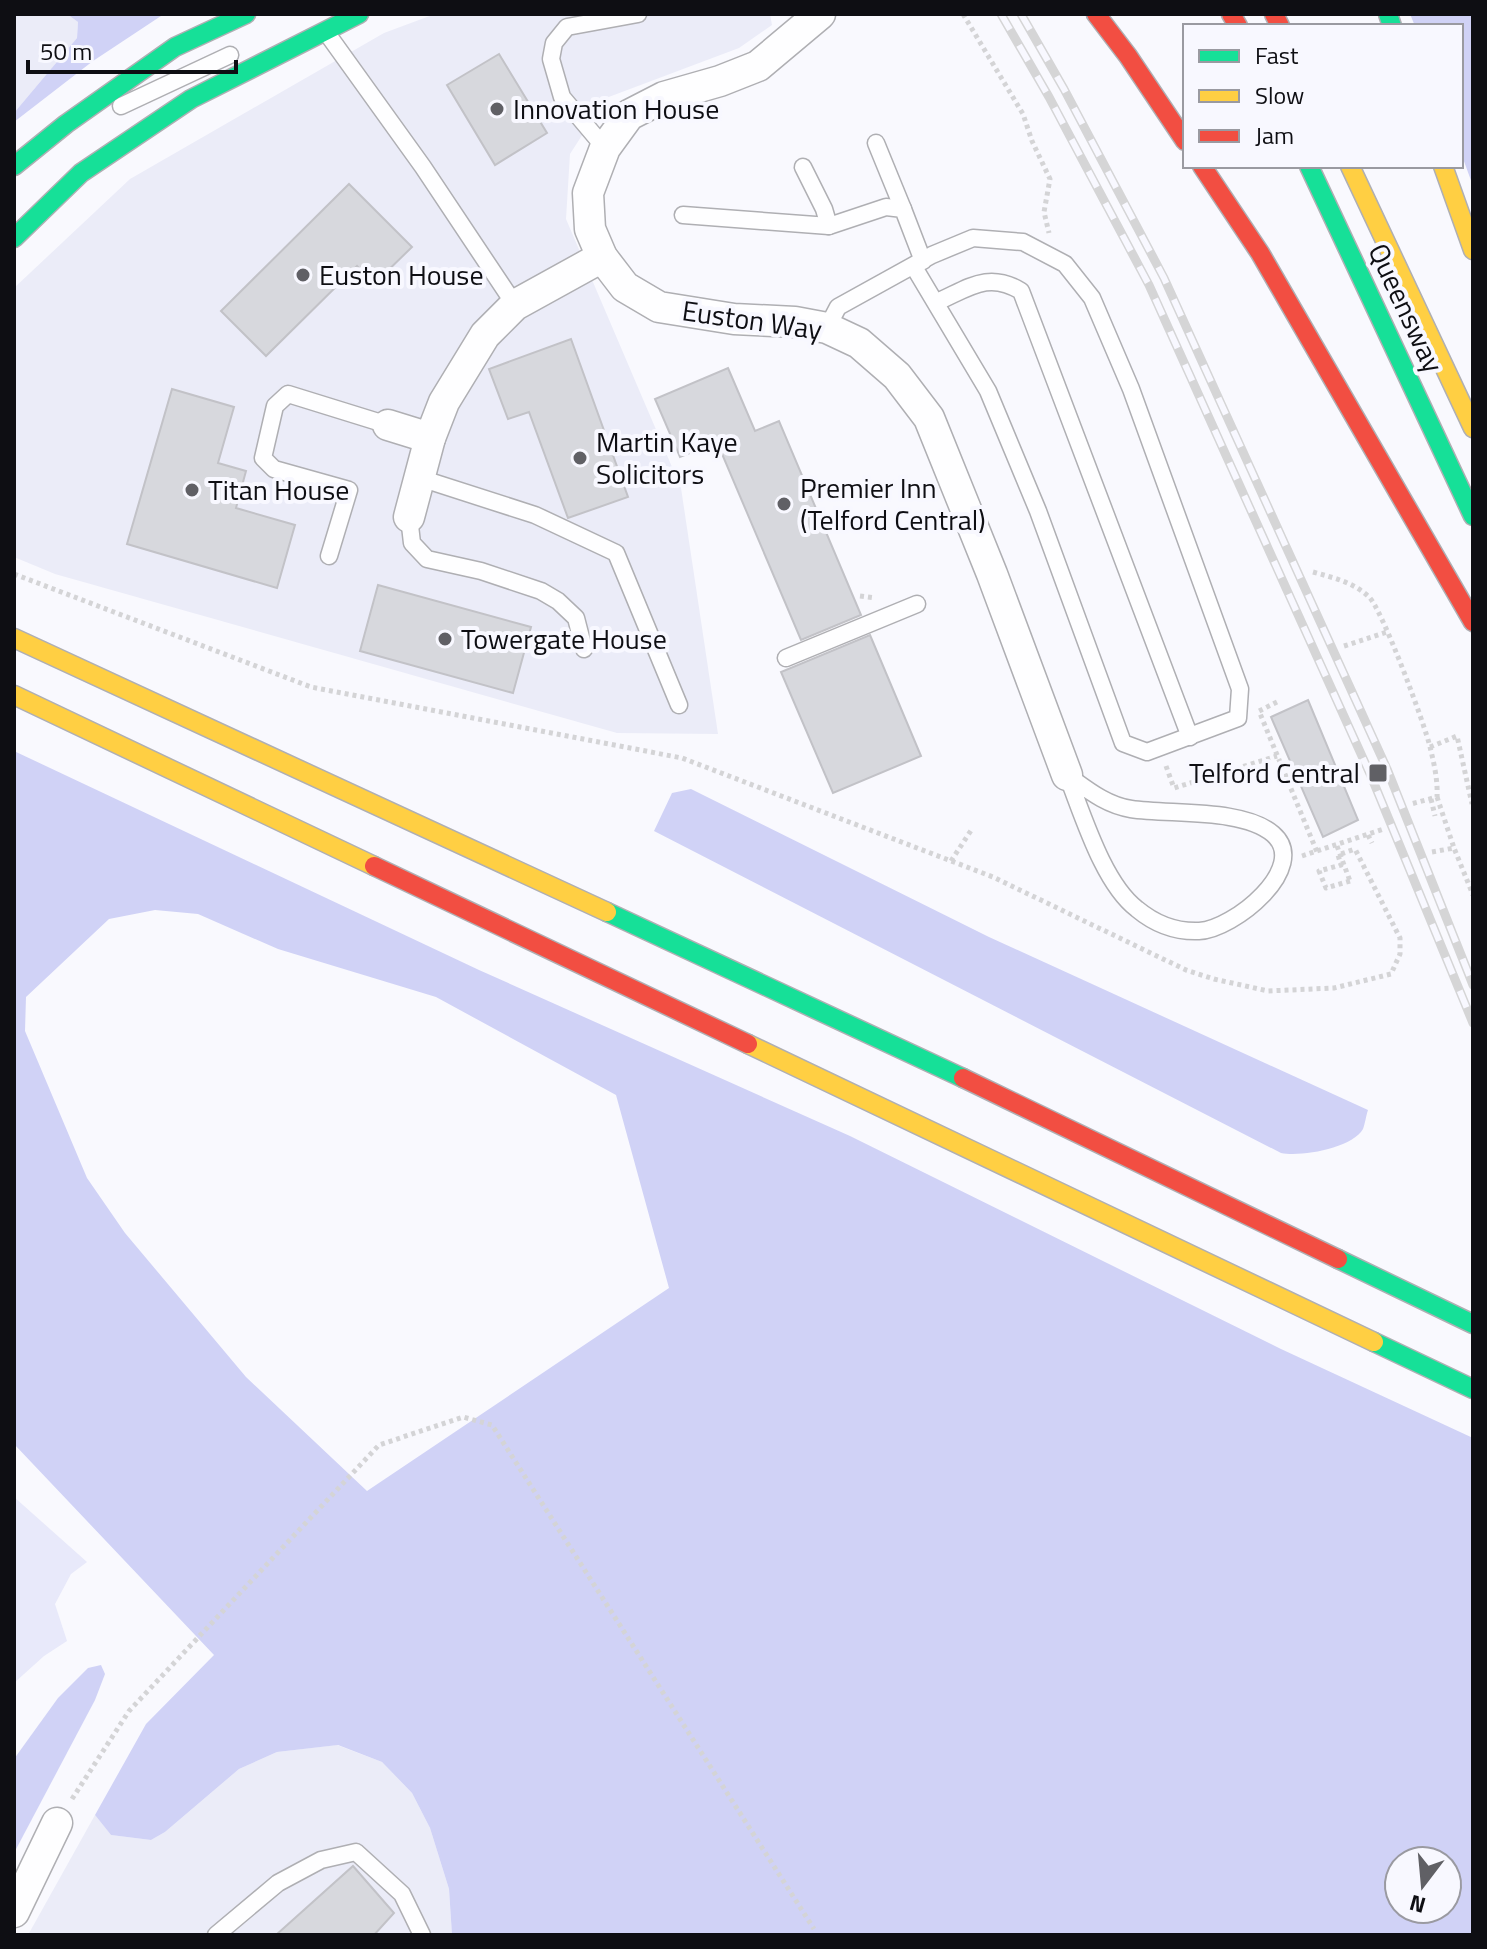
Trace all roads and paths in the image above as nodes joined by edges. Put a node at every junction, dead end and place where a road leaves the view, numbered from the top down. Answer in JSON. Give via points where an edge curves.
{"nodes":[{"id":1,"x":246,"y":14,"type":"edge"},
{"id":2,"x":359,"y":14,"type":"edge"},
{"id":3,"x":638,"y":14,"type":"edge"},
{"id":4,"x":793,"y":14,"type":"edge"},
{"id":5,"x":820,"y":14,"type":"edge"},
{"id":6,"x":963,"y":14,"type":"edge"},
{"id":7,"x":1096,"y":14,"type":"edge"},
{"id":8,"x":310,"y":17,"type":"dead end"},
{"id":9,"x":324,"y":30,"type":"junction"},
{"id":10,"x":787,"y":44,"type":"junction"},
{"id":11,"x":242,"y":49,"type":"dead end"},
{"id":12,"x":66,"y":124,"type":"junction"},
{"id":13,"x":1183,"y":138,"type":"edge"},
{"id":14,"x":876,"y":143,"type":"dead end"},
{"id":15,"x":605,"y":148,"type":"junction"},
{"id":16,"x":14,"y":166,"type":"edge"},
{"id":17,"x":803,"y":167,"type":"dead end"},
{"id":18,"x":1203,"y":168,"type":"edge"},
{"id":19,"x":1310,"y":168,"type":"edge"},
{"id":20,"x":1351,"y":168,"type":"edge"},
{"id":21,"x":1444,"y":168,"type":"edge"},
{"id":22,"x":903,"y":209,"type":"junction"},
{"id":23,"x":683,"y":215,"type":"dead end"},
{"id":24,"x":829,"y":226,"type":"junction"},
{"id":25,"x":14,"y":238,"type":"edge"},
{"id":26,"x":1050,"y":238,"type":"dead end"},
{"id":27,"x":1473,"y":250,"type":"edge"},
{"id":28,"x":602,"y":257,"type":"junction"},
{"id":29,"x":918,"y":264,"type":"junction"},
{"id":30,"x":937,"y":302,"type":"junction"},
{"id":31,"x":515,"y":305,"type":"junction"},
{"id":32,"x":827,"y":328,"type":"junction"},
{"id":33,"x":388,"y":425,"type":"joint"},
{"id":34,"x":1473,"y":428,"type":"edge"},
{"id":35,"x":430,"y":438,"type":"junction"},
{"id":36,"x":420,"y":478,"type":"junction"},
{"id":37,"x":1473,"y":516,"type":"edge"},
{"id":38,"x":409,"y":517,"type":"joint"},
{"id":39,"x":329,"y":556,"type":"dead end"},
{"id":40,"x":1313,"y":572,"type":"dead end"},
{"id":41,"x":14,"y":574,"type":"edge"},
{"id":42,"x":917,"y":604,"type":"dead end"},
{"id":43,"x":1473,"y":622,"type":"edge"},
{"id":44,"x":1387,"y":632,"type":"junction"},
{"id":45,"x":14,"y":638,"type":"edge"},
{"id":46,"x":1344,"y":646,"type":"dead end"},
{"id":47,"x":584,"y":649,"type":"dead end"},
{"id":48,"x":786,"y":658,"type":"dead end"},
{"id":49,"x":14,"y":695,"type":"edge"},
{"id":50,"x":1277,"y":702,"type":"dead end"},
{"id":51,"x":679,"y":705,"type":"dead end"},
{"id":52,"x":1190,"y":737,"type":"junction"},
{"id":53,"x":1430,"y":747,"type":"junction"},
{"id":54,"x":1277,"y":756,"type":"junction"},
{"id":55,"x":1067,"y":775,"type":"junction"},
{"id":56,"x":1174,"y":788,"type":"dead end"},
{"id":57,"x":1434,"y":798,"type":"junction"},
{"id":58,"x":1411,"y":804,"type":"dead end"},
{"id":59,"x":1472,"y":804,"type":"edge"},
{"id":60,"x":1435,"y":816,"type":"dead end"},
{"id":61,"x":972,"y":829,"type":"dead end"},
{"id":62,"x":1384,"y":829,"type":"dead end"},
{"id":63,"x":1368,"y":835,"type":"junction"},
{"id":64,"x":1372,"y":843,"type":"dead end"},
{"id":65,"x":1337,"y":846,"type":"junction"},
{"id":66,"x":1454,"y":848,"type":"junction"},
{"id":67,"x":1317,"y":852,"type":"junction"},
{"id":68,"x":1432,"y":852,"type":"dead end"},
{"id":69,"x":951,"y":861,"type":"junction"},
{"id":70,"x":1284,"y":862,"type":"junction"},
{"id":71,"x":1473,"y":895,"type":"edge"},
{"id":72,"x":1473,"y":1324,"type":"edge"},
{"id":73,"x":1473,"y":1389,"type":"edge"},
{"id":74,"x":57,"y":1823,"type":"joint"},
{"id":75,"x":14,"y":1912,"type":"edge"},
{"id":76,"x":814,"y":1929,"type":"dead end"},
{"id":77,"x":216,"y":1935,"type":"edge"},
{"id":78,"x":422,"y":1935,"type":"edge"}],
"edges":[{"from":1,"to":12,"type":"main road","via":[[175,47]]},
{"from":2,"to":9,"type":"main road"},
{"from":3,"to":15,"type":"lane","via":[[567,27],[554,43],[551,59],[562,97]]},
{"from":4,"to":10,"type":"street"},
{"from":5,"to":10,"type":"street","name":"Euston Way"},
{"from":6,"to":26,"type":"path","via":[[1023,114],[1050,179],[1044,212]]},
{"from":7,"to":13,"type":"main road"},
{"from":8,"to":9,"type":"lane"},
{"from":9,"to":25,"type":"main road","via":[[191,99],[81,173]]},
{"from":9,"to":31,"type":"lane"},
{"from":10,"to":15,"type":"street","name":"Euston Way","via":[[758,66],[664,97],[629,115]]},
{"from":11,"to":12,"type":"lane","via":[[133,102]]},
{"from":12,"to":16,"type":"main road"},
{"from":14,"to":22,"type":"lane"},
{"from":15,"to":28,"type":"street","name":"Euston Way","via":[[588,193],[590,229]]},
{"from":17,"to":24,"type":"lane"},
{"from":18,"to":43,"type":"main road","via":[[1260,253]]},
{"from":19,"to":37,"type":"main road","name":"Queensway"},
{"from":20,"to":34,"type":"main road","name":"Queensway"},
{"from":21,"to":27,"type":"main road"},
{"from":22,"to":24,"type":"lane","via":[[886,207]]},
{"from":22,"to":29,"type":"lane"},
{"from":23,"to":24,"type":"lane"},
{"from":28,"to":31,"type":"street"},
{"from":28,"to":32,"type":"street","name":"Euston Way","via":[[625,287],[659,307]]},
{"from":29,"to":30,"type":"lane"},
{"from":29,"to":32,"type":"lane","via":[[838,307]]},
{"from":29,"to":52,"type":"lane","via":[[973,238],[1023,242],[1065,264],[1092,298],[1131,389],[1240,689],[1238,718]]},
{"from":30,"to":52,"type":"lane","via":[[988,391],[1123,743],[1147,752]]},
{"from":30,"to":52,"type":"lane","via":[[983,281],[1005,281],[1021,291]]},
{"from":31,"to":35,"type":"street","via":[[485,335],[444,402]]},
{"from":32,"to":55,"type":"street","name":"Euston Way","via":[[859,343],[929,418]]},
{"from":33,"to":35,"type":"street"},
{"from":33,"to":39,"type":"lane","via":[[288,394],[275,406],[263,458],[274,469],[349,490]]},
{"from":35,"to":36,"type":"street"},
{"from":36,"to":38,"type":"street"},
{"from":36,"to":51,"type":"lane","via":[[535,515],[616,553]]},
{"from":38,"to":47,"type":"lane","via":[[412,543],[427,559],[541,591],[576,618]]},
{"from":40,"to":44,"type":"path","via":[[1347,581],[1372,600]]},
{"from":41,"to":69,"type":"path","via":[[311,687],[682,758]]},
{"from":42,"to":48,"type":"lane"},
{"from":44,"to":46,"type":"path"},
{"from":44,"to":53,"type":"path"},
{"from":45,"to":72,"type":"main road","via":[[855,1026]]},
{"from":49,"to":73,"type":"main road"},
{"from":50,"to":54,"type":"path","via":[[1259,711]]},
{"from":53,"to":57,"type":"path"},
{"from":53,"to":59,"type":"path","via":[[1457,736]]},
{"from":54,"to":56,"type":"path"},
{"from":54,"to":67,"type":"path"},
{"from":55,"to":70,"type":"lane","via":[[1099,799],[1129,809],[1239,817],[1274,835],[1284,847]]},
{"from":55,"to":70,"type":"lane","via":[[1115,882],[1135,908],[1168,928],[1202,931],[1234,919],[1267,891]]},
{"from":57,"to":58,"type":"path"},
{"from":57,"to":60,"type":"path"},
{"from":57,"to":66,"type":"path"},
{"from":61,"to":69,"type":"path"},
{"from":62,"to":63,"type":"path"},
{"from":63,"to":64,"type":"path"},
{"from":63,"to":65,"type":"path"},
{"from":65,"to":67,"type":"path"},
{"from":65,"to":69,"type":"path","bridge":true,"via":[[1350,881],[1326,888],[1319,871],[1341,865],[1338,855],[1355,849],[1400,938],[1391,974],[1334,988],[1268,991],[1186,970]]},
{"from":66,"to":68,"type":"path"},
{"from":66,"to":71,"type":"path"},
{"from":67,"to":70,"type":"path"},
{"from":74,"to":75,"type":"street"},
{"from":74,"to":76,"type":"path","via":[[129,1711],[379,1445],[463,1417],[492,1425]]},
{"from":77,"to":78,"type":"lane","via":[[278,1883],[321,1860],[356,1852],[402,1894]]}]}
